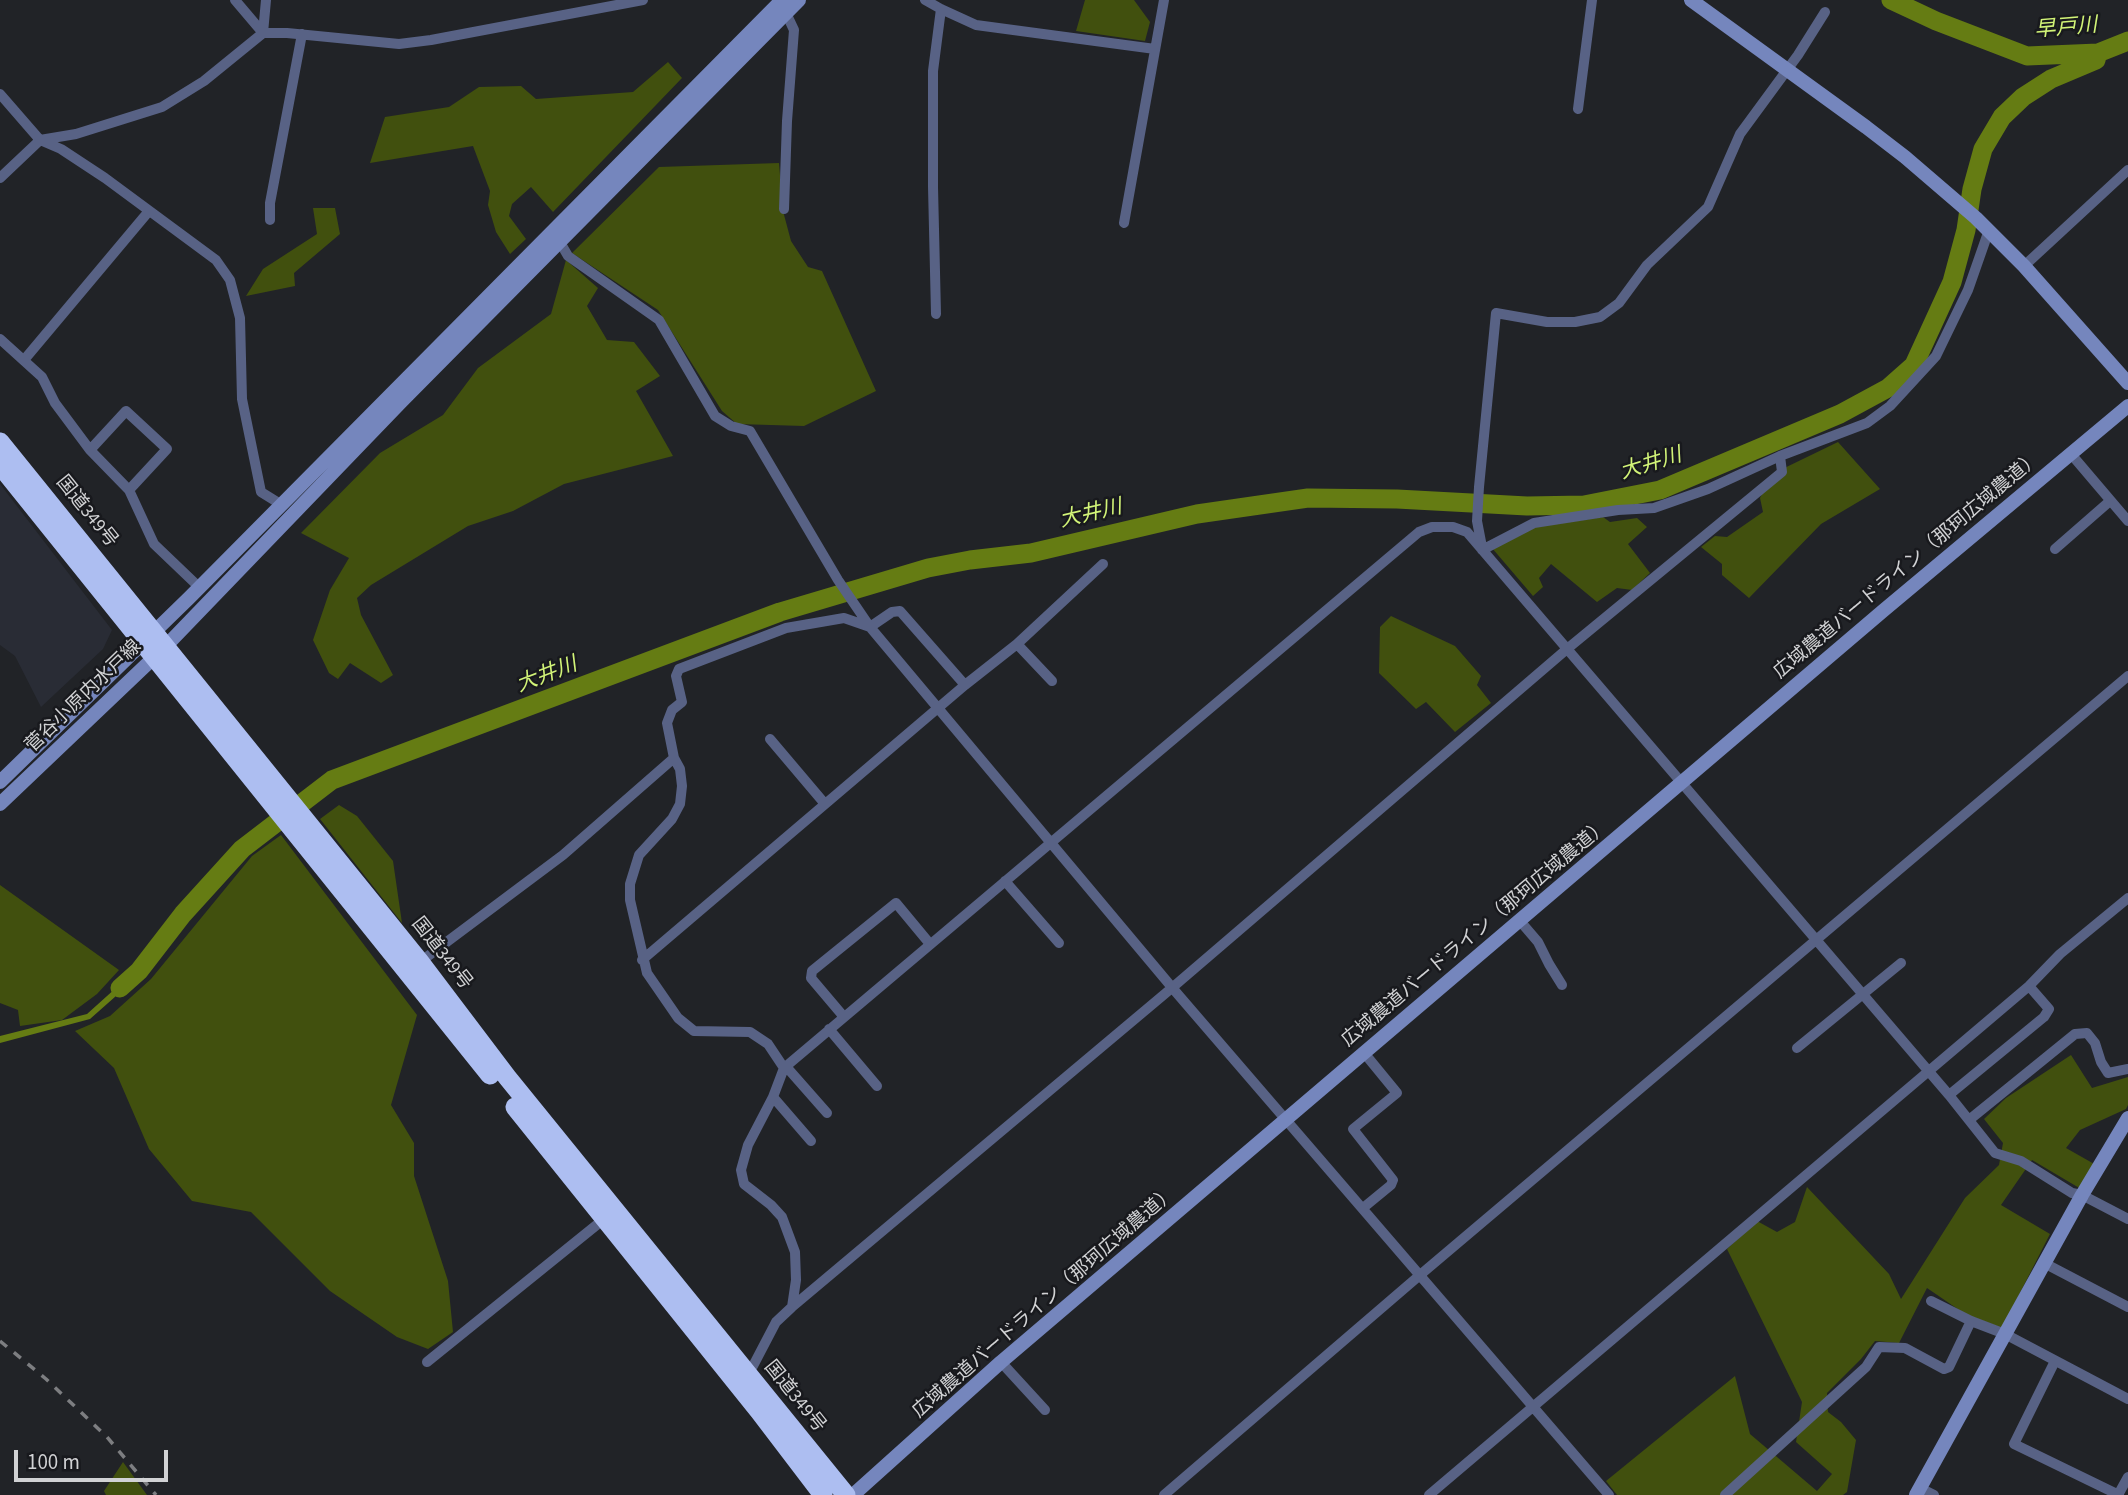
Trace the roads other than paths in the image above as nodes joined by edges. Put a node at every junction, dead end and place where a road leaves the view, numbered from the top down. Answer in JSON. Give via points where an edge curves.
{"nodes":[{"id":1,"x":235,"y":0,"type":"edge"},
{"id":2,"x":266,"y":0,"type":"edge"},
{"id":3,"x":643,"y":0,"type":"edge"},
{"id":4,"x":799,"y":0,"type":"edge"},
{"id":5,"x":925,"y":0,"type":"edge"},
{"id":6,"x":1164,"y":0,"type":"edge"},
{"id":7,"x":1592,"y":0,"type":"edge"},
{"id":8,"x":1691,"y":0,"type":"edge"},
{"id":9,"x":784,"y":7,"type":"edge"},
{"id":10,"x":941,"y":9,"type":"junction"},
{"id":11,"x":1825,"y":12,"type":"dead end"},
{"id":12,"x":262,"y":33,"type":"junction"},
{"id":13,"x":302,"y":34,"type":"junction"},
{"id":14,"x":1155,"y":48,"type":"junction"},
{"id":15,"x":1787,"y":69,"type":"junction"},
{"id":16,"x":0,"y":94,"type":"edge"},
{"id":17,"x":1578,"y":109,"type":"dead end"},
{"id":18,"x":40,"y":140,"type":"junction"},
{"id":19,"x":2128,"y":170,"type":"edge"},
{"id":20,"x":0,"y":178,"type":"edge"},
{"id":21,"x":784,"y":209,"type":"dead end"},
{"id":22,"x":149,"y":211,"type":"junction"},
{"id":23,"x":270,"y":220,"type":"dead end"},
{"id":24,"x":1124,"y":223,"type":"dead end"},
{"id":25,"x":1989,"y":230,"type":"junction"},
{"id":26,"x":557,"y":236,"type":"junction"},
{"id":27,"x":2024,"y":266,"type":"junction"},
{"id":28,"x":936,"y":314,"type":"dead end"},
{"id":29,"x":0,"y":339,"type":"edge"},
{"id":30,"x":24,"y":360,"type":"junction"},
{"id":31,"x":2128,"y":383,"type":"edge"},
{"id":32,"x":2128,"y":406,"type":"edge"},
{"id":33,"x":0,"y":442,"type":"edge"},
{"id":34,"x":90,"y":450,"type":"junction"},
{"id":35,"x":2071,"y":454,"type":"junction"},
{"id":36,"x":1780,"y":456,"type":"junction"},
{"id":37,"x":1,"y":467,"type":"edge"},
{"id":38,"x":128,"y":490,"type":"junction"},
{"id":39,"x":2110,"y":501,"type":"junction"},
{"id":40,"x":282,"y":505,"type":"junction"},
{"id":41,"x":2128,"y":521,"type":"edge"},
{"id":42,"x":2055,"y":549,"type":"dead end"},
{"id":43,"x":1482,"y":550,"type":"junction"},
{"id":44,"x":1103,"y":564,"type":"dead end"},
{"id":45,"x":200,"y":588,"type":"junction"},
{"id":46,"x":870,"y":627,"type":"junction"},
{"id":47,"x":1017,"y":644,"type":"junction"},
{"id":48,"x":153,"y":645,"type":"junction"},
{"id":49,"x":1567,"y":649,"type":"junction"},
{"id":50,"x":2128,"y":676,"type":"edge"},
{"id":51,"x":1052,"y":681,"type":"dead end"},
{"id":52,"x":965,"y":685,"type":"junction"},
{"id":53,"x":938,"y":709,"type":"junction"},
{"id":54,"x":771,"y":739,"type":"dead end"},
{"id":55,"x":674,"y":758,"type":"junction"},
{"id":56,"x":0,"y":782,"type":"edge"},
{"id":57,"x":1682,"y":783,"type":"junction"},
{"id":58,"x":13,"y":792,"type":"junction"},
{"id":59,"x":825,"y":803,"type":"junction"},
{"id":60,"x":0,"y":804,"type":"edge"},
{"id":61,"x":0,"y":813,"type":"edge"},
{"id":62,"x":299,"y":825,"type":"junction"},
{"id":63,"x":1050,"y":843,"type":"junction"},
{"id":64,"x":1005,"y":881,"type":"junction"},
{"id":65,"x":2128,"y":898,"type":"edge"},
{"id":66,"x":1520,"y":921,"type":"junction"},
{"id":67,"x":1815,"y":940,"type":"junction"},
{"id":68,"x":1059,"y":943,"type":"dead end"},
{"id":69,"x":930,"y":944,"type":"junction"},
{"id":70,"x":642,"y":960,"type":"junction"},
{"id":71,"x":419,"y":962,"type":"junction"},
{"id":72,"x":1901,"y":963,"type":"dead end"},
{"id":73,"x":1562,"y":985,"type":"dead end"},
{"id":74,"x":2029,"y":986,"type":"junction"},
{"id":75,"x":1173,"y":987,"type":"junction"},
{"id":76,"x":1861,"y":994,"type":"junction"},
{"id":77,"x":844,"y":1017,"type":"junction"},
{"id":78,"x":829,"y":1029,"type":"junction"},
{"id":79,"x":1797,"y":1048,"type":"dead end"},
{"id":80,"x":1365,"y":1054,"type":"junction"},
{"id":81,"x":784,"y":1068,"type":"junction"},
{"id":82,"x":2128,"y":1069,"type":"edge"},
{"id":83,"x":1929,"y":1072,"type":"junction"},
{"id":84,"x":877,"y":1086,"type":"dead end"},
{"id":85,"x":1949,"y":1095,"type":"junction"},
{"id":86,"x":773,"y":1097,"type":"junction"},
{"id":87,"x":827,"y":1113,"type":"dead end"},
{"id":88,"x":2128,"y":1118,"type":"edge"},
{"id":89,"x":1287,"y":1119,"type":"junction"},
{"id":90,"x":1969,"y":1120,"type":"junction"},
{"id":91,"x":811,"y":1141,"type":"dead end"},
{"id":92,"x":2082,"y":1195,"type":"junction"},
{"id":93,"x":1363,"y":1208,"type":"junction"},
{"id":94,"x":604,"y":1219,"type":"junction"},
{"id":95,"x":2128,"y":1219,"type":"edge"},
{"id":96,"x":2044,"y":1263,"type":"junction"},
{"id":97,"x":1420,"y":1275,"type":"junction"},
{"id":98,"x":1931,"y":1301,"type":"dead end"},
{"id":99,"x":792,"y":1307,"type":"junction"},
{"id":100,"x":2128,"y":1307,"type":"edge"},
{"id":101,"x":1970,"y":1321,"type":"junction"},
{"id":102,"x":2005,"y":1334,"type":"junction"},
{"id":103,"x":2055,"y":1361,"type":"junction"},
{"id":104,"x":427,"y":1362,"type":"dead end"},
{"id":105,"x":1002,"y":1362,"type":"junction"},
{"id":106,"x":740,"y":1377,"type":"junction"},
{"id":107,"x":2128,"y":1399,"type":"edge"},
{"id":108,"x":1533,"y":1406,"type":"junction"},
{"id":109,"x":1045,"y":1410,"type":"dead end"},
{"id":110,"x":2128,"y":1477,"type":"edge"},
{"id":111,"x":1918,"y":1491,"type":"edge"},
{"id":112,"x":824,"y":1495,"type":"edge"},
{"id":113,"x":846,"y":1495,"type":"edge"},
{"id":114,"x":853,"y":1495,"type":"edge"},
{"id":115,"x":1164,"y":1495,"type":"edge"},
{"id":116,"x":1429,"y":1495,"type":"edge"},
{"id":117,"x":1609,"y":1495,"type":"edge"},
{"id":118,"x":1725,"y":1495,"type":"edge"},
{"id":119,"x":1934,"y":1495,"type":"edge"},
{"id":120,"x":2119,"y":1495,"type":"edge"}],
"edges":[{"from":1,"to":12,"type":"street"},
{"from":2,"to":12,"type":"street"},
{"from":3,"to":13,"type":"street","via":[[410,43]]},
{"from":4,"to":9,"type":"street"},
{"from":5,"to":10,"type":"street"},
{"from":6,"to":14,"type":"street"},
{"from":7,"to":17,"type":"street"},
{"from":8,"to":15,"type":"street"},
{"from":9,"to":21,"type":"street","via":[[794,30]]},
{"from":9,"to":26,"type":"street"},
{"from":10,"to":14,"type":"street","via":[[976,24]]},
{"from":10,"to":28,"type":"street","via":[[933,72]]},
{"from":11,"to":15,"type":"street"},
{"from":12,"to":13,"type":"street"},
{"from":12,"to":18,"type":"street","via":[[204,81],[162,107],[76,134]]},
{"from":13,"to":23,"type":"street"},
{"from":14,"to":24,"type":"street"},
{"from":15,"to":25,"type":"street","via":[[1905,157]]},
{"from":15,"to":43,"type":"street","via":[[1740,134],[1709,207],[1647,265],[1619,303],[1600,317],[1575,322],[1496,313],[1479,487],[1477,521]]},
{"from":16,"to":18,"type":"street"},
{"from":18,"to":20,"type":"street"},
{"from":18,"to":22,"type":"street","via":[[61,149]]},
{"from":19,"to":27,"type":"street"},
{"from":22,"to":30,"type":"street"},
{"from":22,"to":40,"type":"street","via":[[216,260],[230,280],[240,318],[242,399],[261,492]]},
{"from":25,"to":27,"type":"street"},
{"from":25,"to":36,"type":"street","via":[[1968,290],[1936,356],[1914,382],[1867,423]]},
{"from":26,"to":40,"type":"street"},
{"from":26,"to":46,"type":"street","via":[[568,256],[659,320],[715,416],[750,431]]},
{"from":26,"to":48,"type":"street","via":[[401,402]]},
{"from":27,"to":31,"type":"street"},
{"from":29,"to":30,"type":"street"},
{"from":30,"to":34,"type":"street","via":[[41,377]]},
{"from":32,"to":35,"type":"street","name":"広域農道バードライン（那珂広域農道）"},
{"from":33,"to":48,"type":"highway","name":"国道349号"},
{"from":34,"to":38,"type":"street"},
{"from":34,"to":38,"type":"street","via":[[126,411],[167,449]]},
{"from":35,"to":39,"type":"street"},
{"from":35,"to":57,"type":"street","name":"広域農道バードライン（那珂広域農道）"},
{"from":36,"to":43,"type":"street","via":[[1654,508],[1534,523]]},
{"from":36,"to":49,"type":"street","via":[[1782,472]]},
{"from":37,"to":48,"type":"highway","name":"国道349号"},
{"from":38,"to":45,"type":"street","via":[[154,544]]},
{"from":39,"to":41,"type":"street"},
{"from":39,"to":42,"type":"street"},
{"from":40,"to":45,"type":"street"},
{"from":43,"to":49,"type":"street"},
{"from":43,"to":63,"type":"street","via":[[1467,532],[1453,527],[1419,532]]},
{"from":44,"to":47,"type":"street"},
{"from":45,"to":48,"type":"street"},
{"from":46,"to":52,"type":"street","via":[[900,611]]},
{"from":46,"to":53,"type":"street"},
{"from":46,"to":55,"type":"street","via":[[844,618],[786,628],[679,669],[676,676],[682,702],[667,723]]},
{"from":47,"to":51,"type":"street"},
{"from":47,"to":52,"type":"street"},
{"from":48,"to":56,"type":"street","name":"菅谷小原内水戸線"},
{"from":48,"to":58,"type":"street","name":"菅谷小原内水戸線"},
{"from":48,"to":62,"type":"highway","name":"国道349号"},
{"from":49,"to":57,"type":"street"},
{"from":49,"to":75,"type":"street"},
{"from":50,"to":67,"type":"street"},
{"from":52,"to":53,"type":"street"},
{"from":53,"to":59,"type":"street"},
{"from":53,"to":63,"type":"street"},
{"from":54,"to":59,"type":"street"},
{"from":55,"to":70,"type":"street","via":[[680,768],[680,804],[639,855],[629,884]]},
{"from":55,"to":71,"type":"street","via":[[563,855]]},
{"from":57,"to":66,"type":"street","name":"広域農道バードライン（那珂広域農道）"},
{"from":57,"to":67,"type":"street"},
{"from":58,"to":60,"type":"street","name":"菅谷小原内水戸線"},
{"from":58,"to":61,"type":"street"},
{"from":59,"to":70,"type":"street"},
{"from":62,"to":71,"type":"highway","name":"国道349号"},
{"from":62,"to":94,"type":"highway","name":"国道349号"},
{"from":63,"to":64,"type":"street"},
{"from":63,"to":75,"type":"street"},
{"from":64,"to":68,"type":"street"},
{"from":64,"to":69,"type":"street"},
{"from":65,"to":74,"type":"street"},
{"from":66,"to":73,"type":"street","via":[[1538,942]]},
{"from":66,"to":80,"type":"street","name":"広域農道バードライン（那珂広域農道）"},
{"from":67,"to":76,"type":"street"},
{"from":67,"to":97,"type":"street"},
{"from":69,"to":77,"type":"street"},
{"from":69,"to":77,"type":"street","via":[[896,903],[891,904],[812,971],[811,978]]},
{"from":70,"to":81,"type":"street","via":[[678,1018],[694,1031],[750,1032],[768,1044]]},
{"from":71,"to":106,"type":"highway","name":"国道349号"},
{"from":72,"to":76,"type":"street"},
{"from":74,"to":83,"type":"street"},
{"from":74,"to":85,"type":"street","via":[[2049,1009],[2044,1017]]},
{"from":75,"to":89,"type":"street"},
{"from":75,"to":99,"type":"street"},
{"from":76,"to":79,"type":"street"},
{"from":76,"to":83,"type":"street"},
{"from":77,"to":78,"type":"street"},
{"from":78,"to":81,"type":"street"},
{"from":78,"to":84,"type":"street"},
{"from":80,"to":89,"type":"street","name":"広域農道バードライン（那珂広域農道）"},
{"from":80,"to":93,"type":"street","via":[[1397,1093],[1353,1129],[1393,1180]]},
{"from":81,"to":86,"type":"street"},
{"from":81,"to":87,"type":"street"},
{"from":82,"to":90,"type":"street","via":[[2108,1073],[2087,1033],[2075,1034]]},
{"from":83,"to":85,"type":"street"},
{"from":83,"to":108,"type":"street"},
{"from":85,"to":90,"type":"street"},
{"from":86,"to":91,"type":"street"},
{"from":86,"to":99,"type":"street","via":[[748,1144],[741,1170],[744,1184],[782,1217],[795,1252]]},
{"from":88,"to":92,"type":"street"},
{"from":89,"to":93,"type":"street"},
{"from":89,"to":105,"type":"street","name":"広域農道バードライン（那珂広域農道）"},
{"from":90,"to":92,"type":"street","via":[[1995,1153],[2021,1161]]},
{"from":92,"to":95,"type":"street"},
{"from":92,"to":96,"type":"street"},
{"from":93,"to":97,"type":"street"},
{"from":94,"to":104,"type":"street"},
{"from":94,"to":106,"type":"highway","name":"国道349号"},
{"from":96,"to":100,"type":"street"},
{"from":96,"to":102,"type":"street"},
{"from":97,"to":108,"type":"street"},
{"from":97,"to":115,"type":"street"},
{"from":98,"to":101,"type":"street"},
{"from":99,"to":106,"type":"street","via":[[776,1322],[753,1366]]},
{"from":101,"to":102,"type":"street"},
{"from":101,"to":118,"type":"street","via":[[1944,1369],[1905,1348],[1879,1347],[1858,1374]]},
{"from":102,"to":103,"type":"street"},
{"from":102,"to":111,"type":"street"},
{"from":103,"to":107,"type":"street"},
{"from":103,"to":120,"type":"street","via":[[2014,1444]]},
{"from":105,"to":109,"type":"street"},
{"from":105,"to":114,"type":"street","name":"広域農道バードライン（那珂広域農道）"},
{"from":106,"to":112,"type":"highway","name":"国道349号"},
{"from":106,"to":113,"type":"highway","name":"国道349号"},
{"from":108,"to":116,"type":"street"},
{"from":108,"to":117,"type":"street"},
{"from":110,"to":120,"type":"street"},
{"from":111,"to":119,"type":"street"}]}
